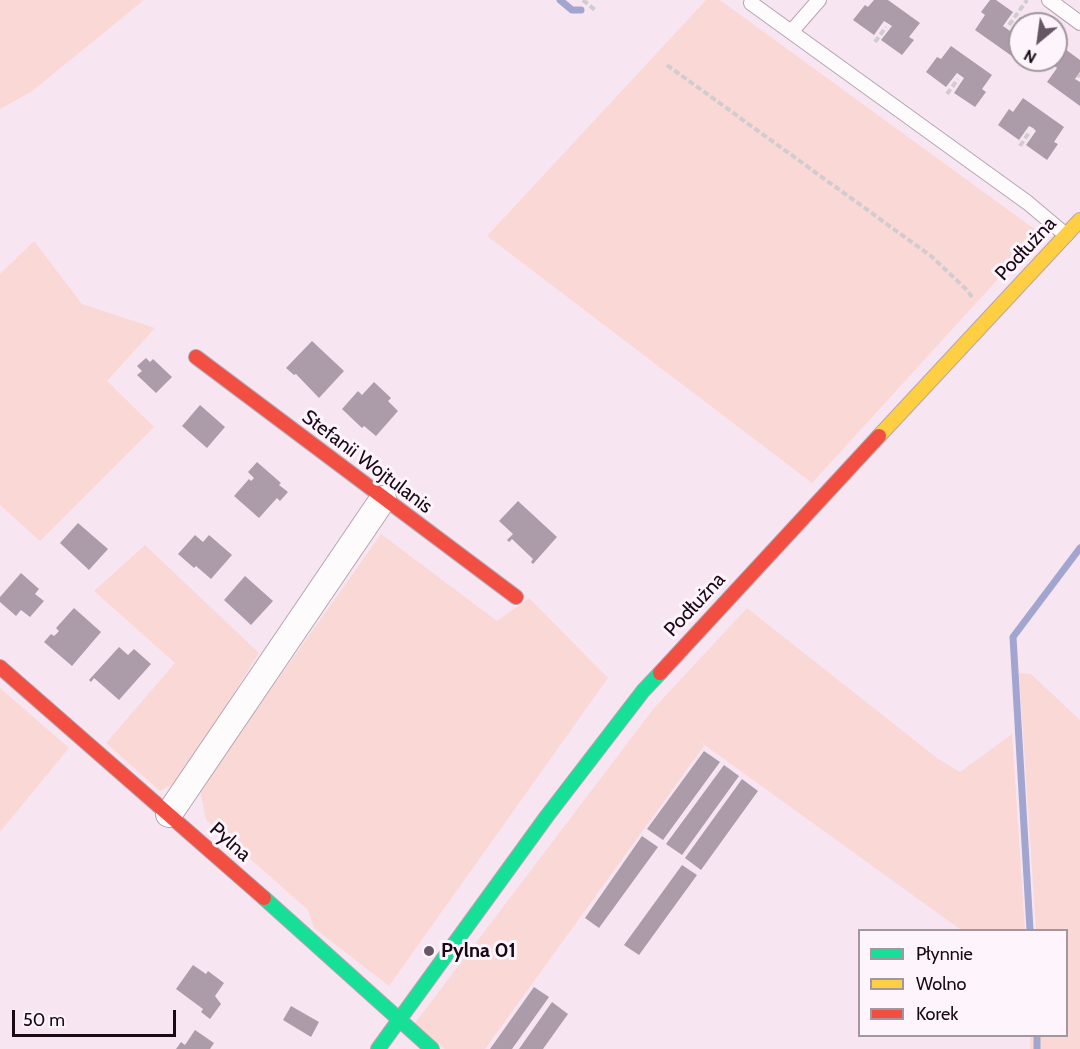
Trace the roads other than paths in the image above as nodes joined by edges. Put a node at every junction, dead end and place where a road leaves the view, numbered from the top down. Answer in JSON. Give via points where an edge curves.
{"nodes":[{"id":1,"x":819,"y":0,"type":"edge"},
{"id":2,"x":1049,"y":0,"type":"edge"},
{"id":3,"x":751,"y":3,"type":"dead end"},
{"id":4,"x":1080,"y":23,"type":"edge"},
{"id":5,"x":791,"y":32,"type":"junction"},
{"id":6,"x":1080,"y":220,"type":"edge"},
{"id":7,"x":1066,"y":235,"type":"junction"},
{"id":8,"x":196,"y":357,"type":"dead end"},
{"id":9,"x":383,"y":499,"type":"junction"},
{"id":10,"x":516,"y":597,"type":"dead end"},
{"id":11,"x":0,"y":667,"type":"edge"},
{"id":12,"x":169,"y":814,"type":"junction"},
{"id":13,"x":399,"y":1020,"type":"junction"},
{"id":14,"x":378,"y":1049,"type":"edge"},
{"id":15,"x":432,"y":1049,"type":"edge"}],
"edges":[{"from":1,"to":5,"type":"lane"},
{"from":2,"to":4,"type":"lane"},
{"from":3,"to":5,"type":"lane"},
{"from":5,"to":7,"type":"lane","via":[[1028,202]]},
{"from":6,"to":7,"type":"street","name":"Podłużna"},
{"from":7,"to":13,"type":"street","name":"Podłużna","via":[[643,692],[547,816]]},
{"from":8,"to":9,"type":"street","name":"Stefanii Wojtulanis"},
{"from":9,"to":10,"type":"street","name":"Stefanii Wojtulanis"},
{"from":9,"to":12,"type":"street"},
{"from":11,"to":12,"type":"street","name":"Pylna"},
{"from":12,"to":13,"type":"street","name":"Pylna"},
{"from":13,"to":14,"type":"street","name":"Podłużna"},
{"from":13,"to":15,"type":"street","name":"Pylna"}]}
